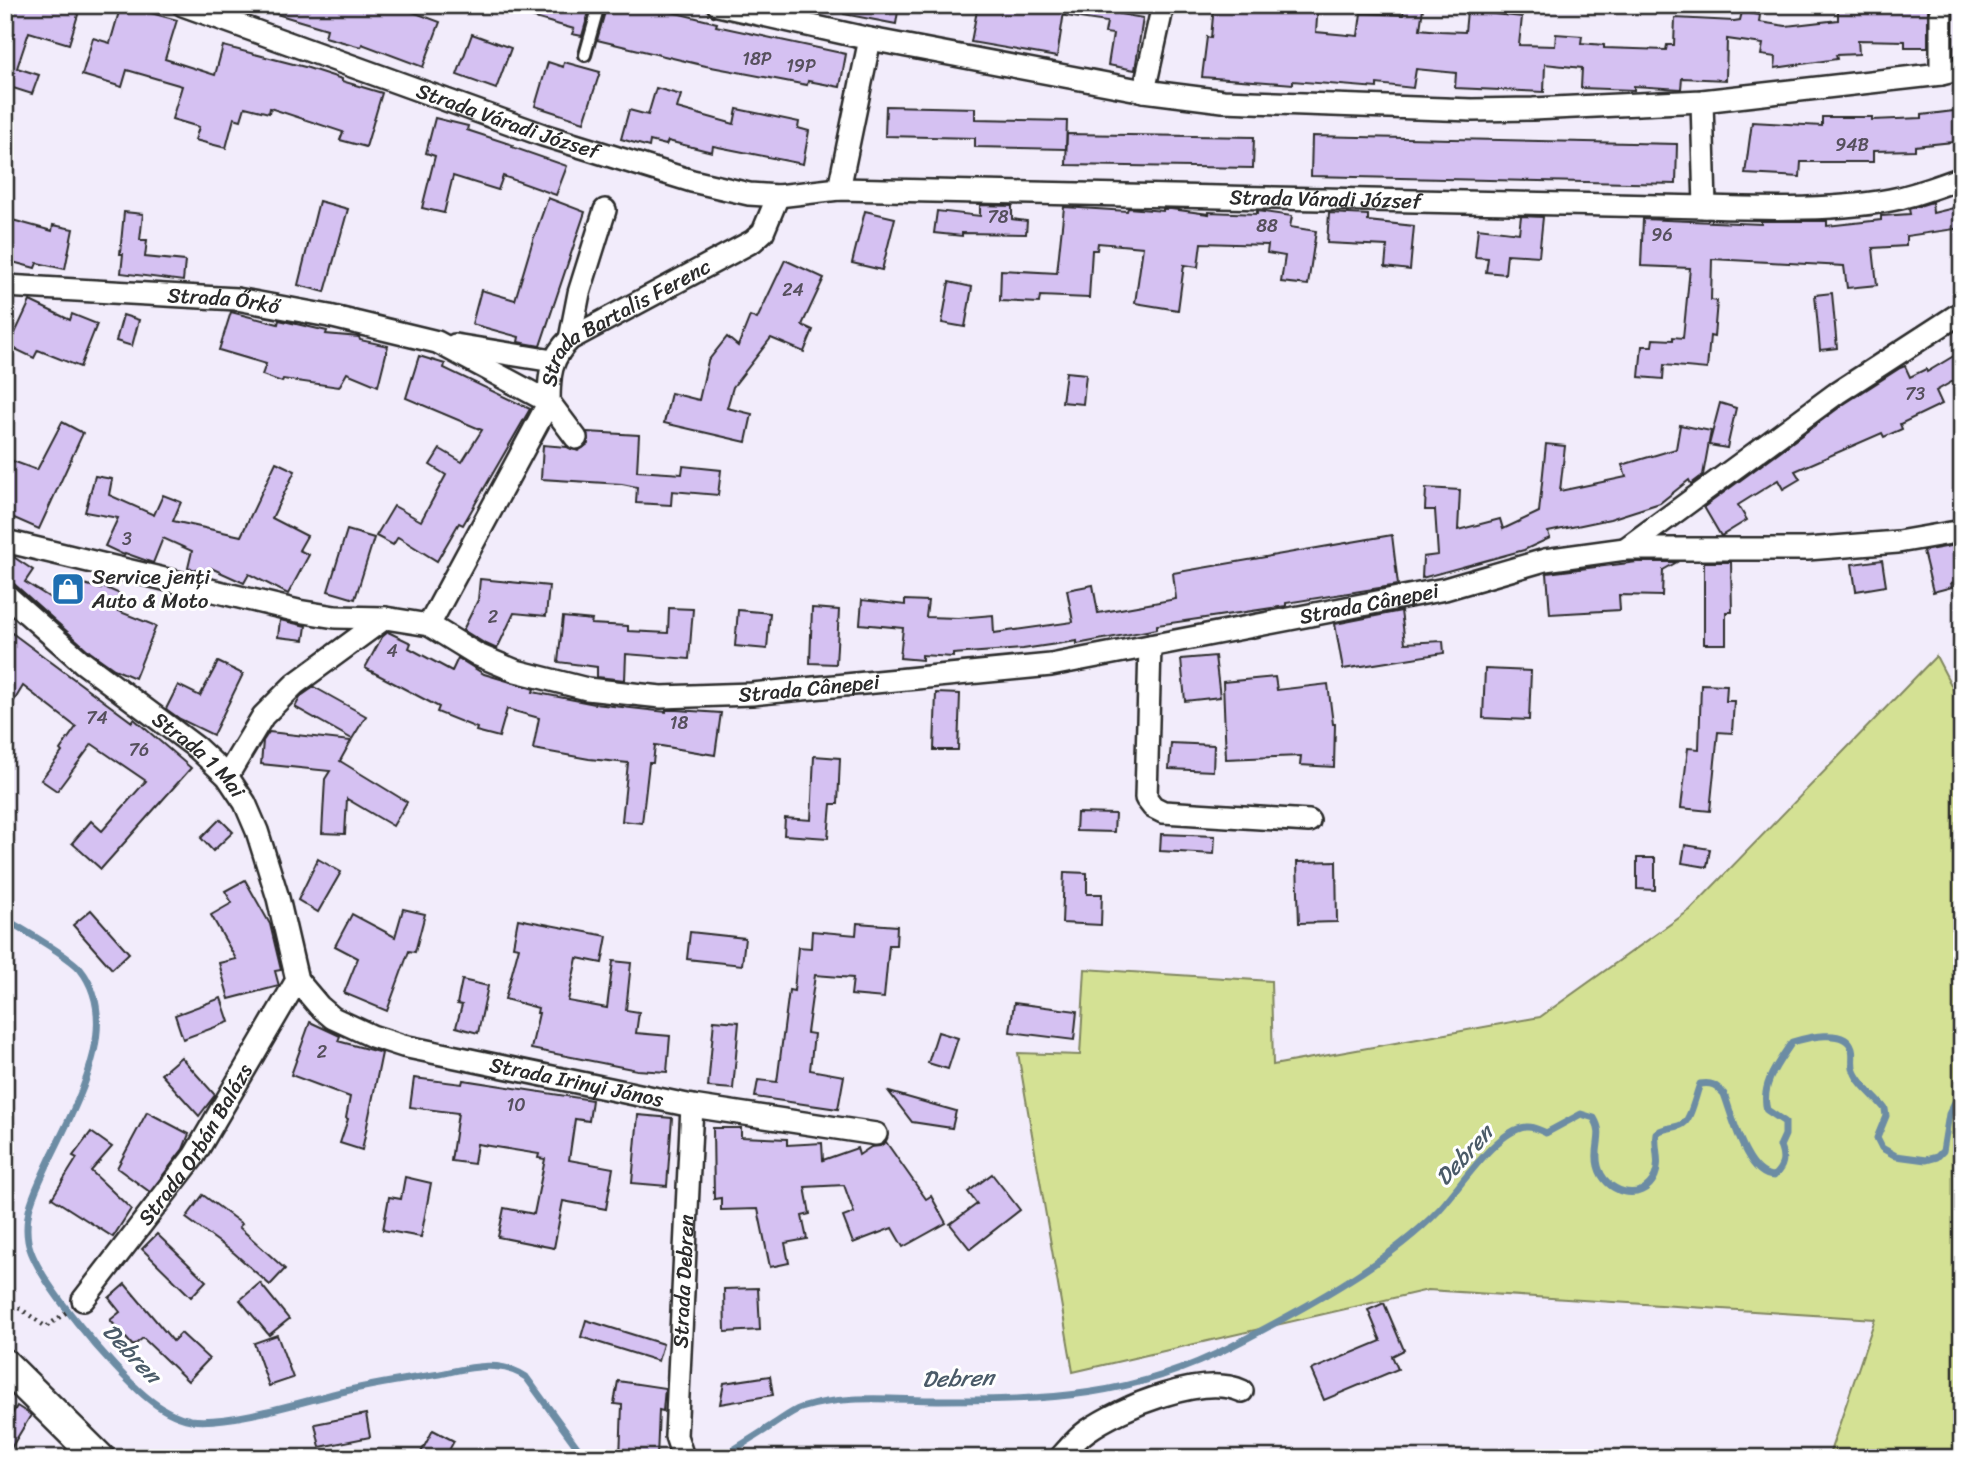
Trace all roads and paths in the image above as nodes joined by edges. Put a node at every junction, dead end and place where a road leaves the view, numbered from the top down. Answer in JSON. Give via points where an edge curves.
{"nodes":[{"id":1,"x":183,"y":5,"type":"edge"},
{"id":2,"x":599,"y":5,"type":"edge"},
{"id":3,"x":718,"y":5,"type":"edge"},
{"id":4,"x":1163,"y":5,"type":"edge"},
{"id":5,"x":1941,"y":5,"type":"edge"},
{"id":6,"x":870,"y":40,"type":"junction"},
{"id":7,"x":585,"y":55,"type":"dead end"},
{"id":8,"x":1962,"y":69,"type":"edge"},
{"id":9,"x":1941,"y":74,"type":"junction"},
{"id":10,"x":1143,"y":92,"type":"junction"},
{"id":11,"x":1702,"y":101,"type":"junction"},
{"id":12,"x":1962,"y":178,"type":"edge"},
{"id":13,"x":839,"y":189,"type":"junction"},
{"id":14,"x":778,"y":196,"type":"junction"},
{"id":15,"x":1705,"y":207,"type":"junction"},
{"id":16,"x":604,"y":210,"type":"dead end"},
{"id":17,"x":5,"y":286,"type":"edge"},
{"id":18,"x":1962,"y":313,"type":"edge"},
{"id":19,"x":570,"y":339,"type":"junction"},
{"id":20,"x":437,"y":342,"type":"junction"},
{"id":21,"x":553,"y":362,"type":"junction"},
{"id":22,"x":549,"y":402,"type":"junction"},
{"id":23,"x":576,"y":438,"type":"dead end"},
{"id":24,"x":1962,"y":531,"type":"edge"},
{"id":25,"x":5,"y":541,"type":"edge"},
{"id":26,"x":1625,"y":549,"type":"junction"},
{"id":27,"x":5,"y":594,"type":"edge"},
{"id":28,"x":385,"y":618,"type":"junction"},
{"id":29,"x":429,"y":625,"type":"junction"},
{"id":30,"x":1150,"y":646,"type":"junction"},
{"id":31,"x":227,"y":776,"type":"junction"},
{"id":32,"x":1310,"y":821,"type":"dead end"},
{"id":33,"x":298,"y":980,"type":"junction"},
{"id":34,"x":692,"y":1106,"type":"junction"},
{"id":35,"x":876,"y":1134,"type":"dead end"},
{"id":36,"x":83,"y":1300,"type":"dead end"},
{"id":37,"x":5,"y":1304,"type":"edge"},
{"id":38,"x":46,"y":1327,"type":"dead end"},
{"id":39,"x":5,"y":1365,"type":"edge"},
{"id":40,"x":1242,"y":1391,"type":"dead end"},
{"id":41,"x":682,"y":1457,"type":"edge"},
{"id":42,"x":99,"y":1458,"type":"edge"},
{"id":43,"x":1059,"y":1458,"type":"edge"}],
"edges":[{"from":1,"to":14,"type":"street","name":"Strada Váradi József","via":[[543,135],[692,181]]},
{"from":2,"to":7,"type":"lane"},
{"from":3,"to":6,"type":"street"},
{"from":4,"to":10,"type":"street"},
{"from":5,"to":9,"type":"street"},
{"from":6,"to":10,"type":"street"},
{"from":6,"to":13,"type":"street"},
{"from":8,"to":9,"type":"street"},
{"from":9,"to":11,"type":"street"},
{"from":10,"to":11,"type":"street","via":[[1235,102],[1472,110]]},
{"from":11,"to":15,"type":"street"},
{"from":12,"to":15,"type":"street","name":"Strada Váradi József","via":[[1899,198],[1856,205]]},
{"from":13,"to":14,"type":"street","name":"Strada Váradi József"},
{"from":13,"to":15,"type":"street","name":"Strada Váradi József"},
{"from":14,"to":19,"type":"street","name":"Strada Bartalis Ferenc","via":[[763,232],[753,241]]},
{"from":16,"to":19,"type":"street"},
{"from":17,"to":20,"type":"street","name":"Strada Őrkő","via":[[237,299]]},
{"from":18,"to":26,"type":"street","name":"Strada Cânepei","via":[[1837,393]]},
{"from":19,"to":21,"type":"street","name":"Strada Bartalis Ferenc"},
{"from":20,"to":21,"type":"street","name":"Strada Őrkő"},
{"from":20,"to":22,"type":"street","name":"Strada Őrkő"},
{"from":21,"to":22,"type":"street","name":"Strada Bartalis Ferenc"},
{"from":22,"to":23,"type":"street","name":"Strada Őrkő"},
{"from":22,"to":29,"type":"street","name":"Strada Bartalis Ferenc"},
{"from":24,"to":26,"type":"street","name":"Strada Cânepei","via":[[1898,542],[1807,549]]},
{"from":25,"to":28,"type":"street","name":"Strada Cânepei","via":[[298,611]]},
{"from":26,"to":30,"type":"street","name":"Strada Cânepei","via":[[1545,561],[1445,589]]},
{"from":27,"to":31,"type":"street","name":"Strada 1 Mai","via":[[82,662]]},
{"from":28,"to":29,"type":"street","name":"Strada Cânepei"},
{"from":28,"to":31,"type":"street","via":[[295,684],[263,716]]},
{"from":29,"to":30,"type":"street","name":"Strada Cânepei","via":[[478,655],[516,671],[587,689],[660,698],[752,694],[1051,665]]},
{"from":30,"to":32,"type":"street","via":[[1146,798],[1153,807],[1163,812]]},
{"from":31,"to":33,"type":"street","name":"Strada 1 Mai","via":[[257,831]]},
{"from":33,"to":34,"type":"street","name":"Strada Irinyi János","via":[[333,1018],[403,1046]]},
{"from":33,"to":36,"type":"street","name":"Strada Orbán Balázs","via":[[194,1156]]},
{"from":34,"to":35,"type":"street","name":"Strada Irinyi János"},
{"from":34,"to":41,"type":"street","name":"Strada Debren","via":[[676,1436]]},
{"from":37,"to":38,"type":"path"},
{"from":39,"to":42,"type":"main road"},
{"from":40,"to":43,"type":"street","via":[[1230,1386],[1199,1387],[1148,1401],[1086,1432]]}]}
